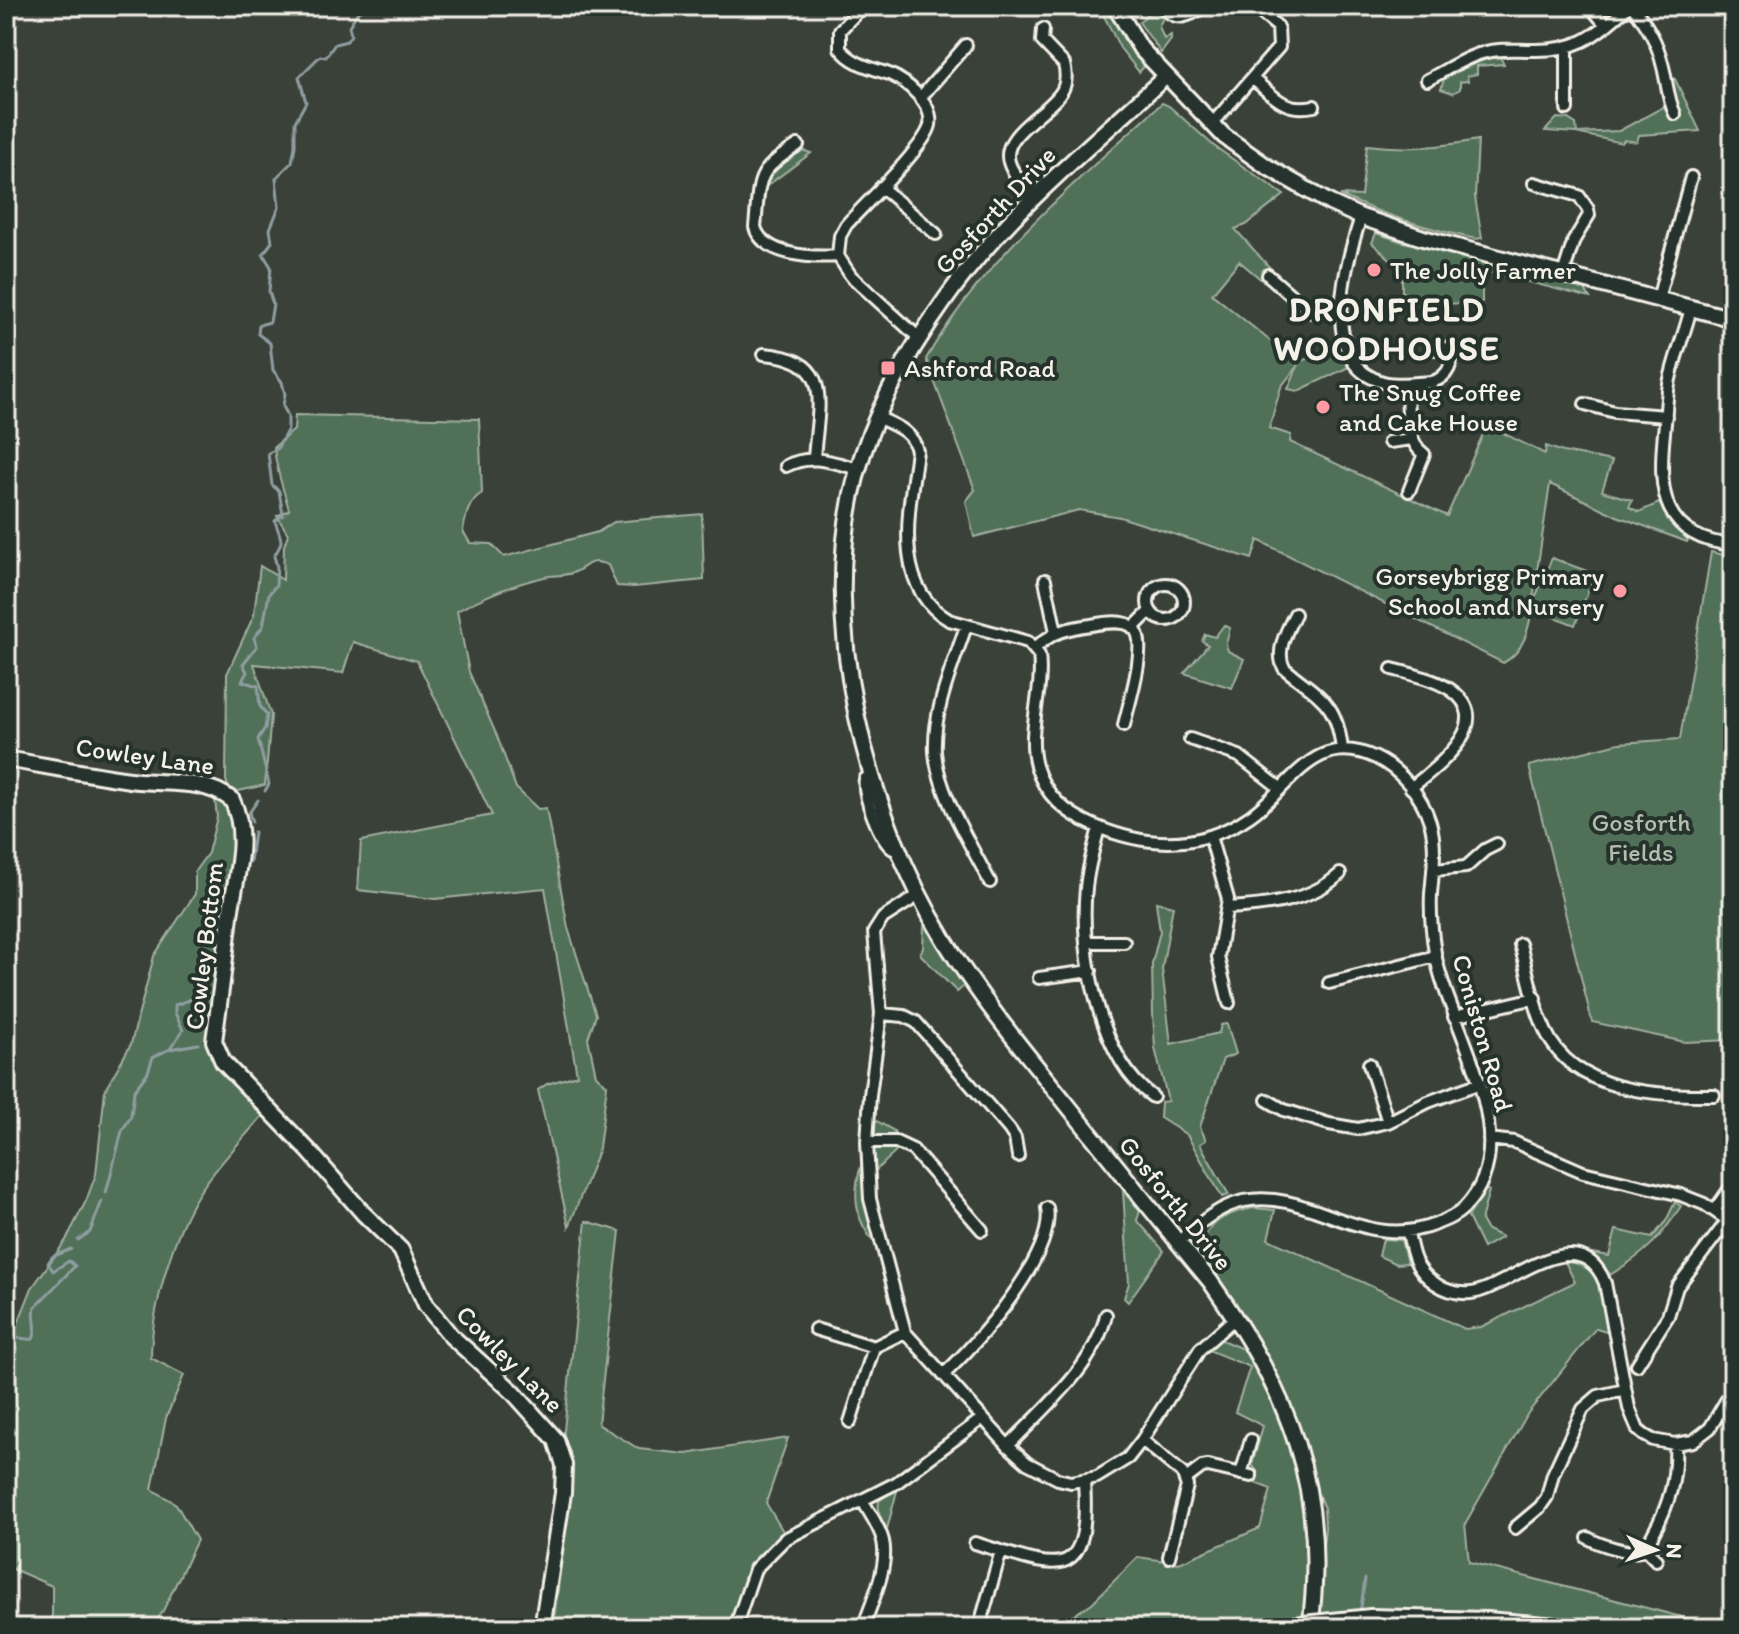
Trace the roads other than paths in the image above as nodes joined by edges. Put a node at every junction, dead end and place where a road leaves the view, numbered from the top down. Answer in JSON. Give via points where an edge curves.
{"nodes":[{"id":1,"x":863,"y":6,"type":"edge"},
{"id":2,"x":1115,"y":6,"type":"edge"},
{"id":3,"x":1162,"y":6,"type":"edge"},
{"id":4,"x":1205,"y":6,"type":"edge"},
{"id":5,"x":1253,"y":6,"type":"edge"},
{"id":6,"x":1590,"y":6,"type":"edge"},
{"id":7,"x":1630,"y":6,"type":"edge"},
{"id":8,"x":1606,"y":25,"type":"junction"},
{"id":9,"x":1043,"y":29,"type":"dead end"},
{"id":10,"x":966,"y":45,"type":"dead end"},
{"id":11,"x":1567,"y":49,"type":"junction"},
{"id":12,"x":1166,"y":76,"type":"junction"},
{"id":13,"x":1253,"y":79,"type":"junction"},
{"id":14,"x":1427,"y":80,"type":"dead end"},
{"id":15,"x":920,"y":98,"type":"junction"},
{"id":16,"x":1314,"y":106,"type":"dead end"},
{"id":17,"x":1567,"y":109,"type":"dead end"},
{"id":18,"x":1675,"y":114,"type":"dead end"},
{"id":19,"x":1212,"y":124,"type":"junction"},
{"id":20,"x":798,"y":145,"type":"dead end"},
{"id":21,"x":1691,"y":177,"type":"dead end"},
{"id":22,"x":1534,"y":183,"type":"dead end"},
{"id":23,"x":881,"y":187,"type":"junction"},
{"id":24,"x":1036,"y":196,"type":"junction"},
{"id":25,"x":1361,"y":217,"type":"junction"},
{"id":26,"x":936,"y":234,"type":"dead end"},
{"id":27,"x":838,"y":256,"type":"junction"},
{"id":28,"x":1563,"y":274,"type":"junction"},
{"id":29,"x":1268,"y":275,"type":"dead end"},
{"id":30,"x":1658,"y":299,"type":"junction"},
{"id":31,"x":1341,"y":308,"type":"junction"},
{"id":32,"x":1691,"y":308,"type":"junction"},
{"id":33,"x":1733,"y":319,"type":"edge"},
{"id":34,"x":920,"y":339,"type":"junction"},
{"id":35,"x":1472,"y":347,"type":"dead end"},
{"id":36,"x":1452,"y":348,"type":"junction"},
{"id":37,"x":1431,"y":349,"type":"dead end"},
{"id":38,"x":764,"y":354,"type":"dead end"},
{"id":39,"x":1407,"y":384,"type":"junction"},
{"id":40,"x":1585,"y":404,"type":"dead end"},
{"id":41,"x":1666,"y":416,"type":"junction"},
{"id":42,"x":877,"y":417,"type":"junction"},
{"id":43,"x":1412,"y":439,"type":"junction"},
{"id":44,"x":1389,"y":442,"type":"dead end"},
{"id":45,"x":814,"y":458,"type":"junction"},
{"id":46,"x":786,"y":466,"type":"dead end"},
{"id":47,"x":858,"y":469,"type":"junction"},
{"id":48,"x":1409,"y":491,"type":"dead end"},
{"id":49,"x":1733,"y":545,"type":"edge"},
{"id":50,"x":1045,"y":580,"type":"dead end"},
{"id":51,"x":1150,"y":611,"type":"dead end"},
{"id":52,"x":1295,"y":614,"type":"dead end"},
{"id":53,"x":966,"y":626,"type":"junction"},
{"id":54,"x":1133,"y":628,"type":"junction"},
{"id":55,"x":1056,"y":632,"type":"junction"},
{"id":56,"x":1035,"y":648,"type":"junction"},
{"id":57,"x":1392,"y":669,"type":"dead end"},
{"id":58,"x":1124,"y":725,"type":"dead end"},
{"id":59,"x":1190,"y":739,"type":"dead end"},
{"id":60,"x":1342,"y":750,"type":"junction"},
{"id":61,"x":6,"y":759,"type":"edge"},
{"id":62,"x":1280,"y":788,"type":"junction"},
{"id":63,"x":1411,"y":788,"type":"junction"},
{"id":64,"x":1099,"y":828,"type":"junction"},
{"id":65,"x":1210,"y":836,"type":"junction"},
{"id":66,"x":241,"y":841,"type":"joint"},
{"id":67,"x":1497,"y":844,"type":"dead end"},
{"id":68,"x":1434,"y":870,"type":"junction"},
{"id":69,"x":1340,"y":874,"type":"dead end"},
{"id":70,"x":990,"y":882,"type":"dead end"},
{"id":71,"x":919,"y":895,"type":"junction"},
{"id":72,"x":1228,"y":908,"type":"junction"},
{"id":73,"x":1087,"y":942,"type":"junction"},
{"id":74,"x":1124,"y":942,"type":"dead end"},
{"id":75,"x":1520,"y":944,"type":"dead end"},
{"id":76,"x":1436,"y":956,"type":"junction"},
{"id":77,"x":1091,"y":971,"type":"junction"},
{"id":78,"x":1039,"y":978,"type":"dead end"},
{"id":79,"x":1329,"y":983,"type":"dead end"},
{"id":80,"x":1535,"y":998,"type":"junction"},
{"id":81,"x":1229,"y":1003,"type":"dead end"},
{"id":82,"x":881,"y":1014,"type":"junction"},
{"id":83,"x":1454,"y":1017,"type":"junction"},
{"id":84,"x":219,"y":1057,"type":"joint"},
{"id":85,"x":1369,"y":1064,"type":"dead end"},
{"id":86,"x":1480,"y":1083,"type":"junction"},
{"id":87,"x":1714,"y":1095,"type":"dead end"},
{"id":88,"x":1153,"y":1097,"type":"dead end"},
{"id":89,"x":1267,"y":1100,"type":"dead end"},
{"id":90,"x":1388,"y":1122,"type":"junction"},
{"id":91,"x":1489,"y":1139,"type":"junction"},
{"id":92,"x":867,"y":1142,"type":"junction"},
{"id":93,"x":1018,"y":1156,"type":"dead end"},
{"id":94,"x":1733,"y":1184,"type":"edge"},
{"id":95,"x":1047,"y":1208,"type":"dead end"},
{"id":96,"x":1714,"y":1211,"type":"junction"},
{"id":97,"x":1731,"y":1222,"type":"edge"},
{"id":98,"x":982,"y":1230,"type":"dead end"},
{"id":99,"x":1408,"y":1232,"type":"junction"},
{"id":100,"x":1178,"y":1242,"type":"junction"},
{"id":101,"x":1106,"y":1315,"type":"dead end"},
{"id":102,"x":1235,"y":1318,"type":"junction"},
{"id":103,"x":815,"y":1329,"type":"dead end"},
{"id":104,"x":905,"y":1332,"type":"junction"},
{"id":105,"x":874,"y":1347,"type":"junction"},
{"id":106,"x":1637,"y":1365,"type":"dead end"},
{"id":107,"x":943,"y":1375,"type":"junction"},
{"id":108,"x":1733,"y":1389,"type":"edge"},
{"id":109,"x":1625,"y":1390,"type":"junction"},
{"id":110,"x":983,"y":1418,"type":"junction"},
{"id":111,"x":850,"y":1422,"type":"dead end"},
{"id":112,"x":1142,"y":1440,"type":"junction"},
{"id":113,"x":1251,"y":1440,"type":"dead end"},
{"id":114,"x":1675,"y":1444,"type":"junction"},
{"id":115,"x":1008,"y":1446,"type":"junction"},
{"id":116,"x":1186,"y":1479,"type":"junction"},
{"id":117,"x":1084,"y":1481,"type":"junction"},
{"id":118,"x":863,"y":1501,"type":"junction"},
{"id":119,"x":1515,"y":1528,"type":"dead end"},
{"id":120,"x":1588,"y":1538,"type":"dead end"},
{"id":121,"x":975,"y":1543,"type":"dead end"},
{"id":122,"x":1644,"y":1548,"type":"junction"},
{"id":123,"x":1001,"y":1551,"type":"junction"},
{"id":124,"x":1169,"y":1557,"type":"dead end"},
{"id":125,"x":1656,"y":1560,"type":"dead end"},
{"id":126,"x":542,"y":1628,"type":"edge"},
{"id":127,"x":735,"y":1628,"type":"edge"},
{"id":128,"x":863,"y":1628,"type":"edge"},
{"id":129,"x":979,"y":1628,"type":"edge"},
{"id":130,"x":1284,"y":1628,"type":"edge"},
{"id":131,"x":1310,"y":1628,"type":"edge"},
{"id":132,"x":1557,"y":1628,"type":"edge"}],
"edges":[{"from":1,"to":15,"type":"street","via":[[840,30],[840,48],[852,60],[896,78]]},
{"from":2,"to":12,"type":"street","via":[[1135,41]]},
{"from":3,"to":4,"type":"street","via":[[1183,18]]},
{"from":5,"to":13,"type":"street","via":[[1281,33],[1275,54]]},
{"from":6,"to":8,"type":"street"},
{"from":7,"to":8,"type":"street"},
{"from":7,"to":18,"type":"street","via":[[1654,39]]},
{"from":8,"to":11,"type":"street"},
{"from":9,"to":24,"type":"street","via":[[1042,41],[1064,64],[1065,85],[1013,140],[1008,155],[1013,171]]},
{"from":10,"to":15,"type":"street"},
{"from":11,"to":14,"type":"street","via":[[1482,53]]},
{"from":11,"to":17,"type":"street"},
{"from":12,"to":19,"type":"street"},
{"from":12,"to":24,"type":"street","name":"Gosforth Drive"},
{"from":13,"to":16,"type":"street","via":[[1290,108]]},
{"from":13,"to":19,"type":"street"},
{"from":15,"to":23,"type":"street","via":[[931,117],[926,134]]},
{"from":19,"to":25,"type":"street","via":[[1290,181]]},
{"from":20,"to":27,"type":"street","via":[[766,167],[756,233],[771,247]]},
{"from":21,"to":30,"type":"street"},
{"from":22,"to":28,"type":"street","via":[[1579,196],[1588,209]]},
{"from":23,"to":26,"type":"street"},
{"from":23,"to":27,"type":"street","via":[[846,225]]},
{"from":24,"to":34,"type":"street","name":"Gosforth Drive","via":[[973,264]]},
{"from":25,"to":28,"type":"street"},
{"from":25,"to":31,"type":"street"},
{"from":27,"to":34,"type":"street","via":[[851,276]]},
{"from":28,"to":30,"type":"street"},
{"from":29,"to":31,"type":"street","via":[[1309,311]]},
{"from":30,"to":32,"type":"street"},
{"from":31,"to":39,"type":"street","via":[[1344,338],[1356,366],[1380,381]]},
{"from":32,"to":33,"type":"street"},
{"from":32,"to":41,"type":"street"},
{"from":34,"to":42,"type":"street","name":"Gosforth Drive"},
{"from":35,"to":36,"type":"street"},
{"from":36,"to":37,"type":"street"},
{"from":36,"to":39,"type":"street","via":[[1450,365],[1439,380]]},
{"from":38,"to":45,"type":"street","via":[[800,361],[816,380]]},
{"from":39,"to":43,"type":"street"},
{"from":40,"to":41,"type":"street"},
{"from":41,"to":49,"type":"street","via":[[1661,482],[1666,504],[1695,534]]},
{"from":42,"to":47,"type":"street","name":"Gosforth Drive"},
{"from":42,"to":53,"type":"street","via":[[915,442],[909,539],[916,585],[938,613]]},
{"from":43,"to":44,"type":"street"},
{"from":43,"to":48,"type":"street","via":[[1424,458]]},
{"from":45,"to":46,"type":"street"},
{"from":45,"to":47,"type":"street"},
{"from":47,"to":71,"type":"street","name":"Gosforth Drive","via":[[844,540],[852,680],[872,774]]},
{"from":50,"to":55,"type":"street"},
{"from":51,"to":54,"type":"street"},
{"from":52,"to":60,"type":"street","via":[[1280,662],[1333,710]]},
{"from":53,"to":56,"type":"street"},
{"from":53,"to":70,"type":"street","via":[[945,688],[935,751],[943,783]]},
{"from":54,"to":55,"type":"street","via":[[1106,623]]},
{"from":54,"to":58,"type":"street","via":[[1139,653]]},
{"from":55,"to":56,"type":"street"},
{"from":56,"to":64,"type":"street","via":[[1041,666],[1033,753],[1040,776],[1054,800]]},
{"from":57,"to":63,"type":"street","via":[[1450,690],[1462,702],[1467,719],[1459,744]]},
{"from":59,"to":62,"type":"street","via":[[1239,756]]},
{"from":60,"to":62,"type":"street","via":[[1308,762]]},
{"from":60,"to":63,"type":"street","name":"Coniston Road","via":[[1379,760]]},
{"from":61,"to":66,"type":"street","name":"Cowley Lane","via":[[133,781],[213,788],[232,800]]},
{"from":62,"to":65,"type":"street","via":[[1251,815]]},
{"from":63,"to":68,"type":"street","name":"Coniston Road","via":[[1430,820]]},
{"from":64,"to":65,"type":"street","via":[[1168,844]]},
{"from":64,"to":73,"type":"street","via":[[1086,890]]},
{"from":65,"to":72,"type":"street"},
{"from":66,"to":84,"type":"street","name":"Cowley Bottom","via":[[214,1041]]},
{"from":67,"to":68,"type":"street","via":[[1466,867]]},
{"from":68,"to":76,"type":"street","name":"Coniston Road"},
{"from":69,"to":72,"type":"street","via":[[1302,896]]},
{"from":71,"to":82,"type":"street","via":[[883,918],[874,932]]},
{"from":71,"to":100,"type":"street","name":"Gosforth Drive","via":[[979,992]]},
{"from":72,"to":81,"type":"street","via":[[1218,957]]},
{"from":73,"to":74,"type":"street"},
{"from":73,"to":77,"type":"street"},
{"from":75,"to":80,"type":"street"},
{"from":76,"to":79,"type":"street"},
{"from":76,"to":83,"type":"street","name":"Coniston Road"},
{"from":77,"to":78,"type":"street"},
{"from":77,"to":88,"type":"street","via":[[1113,1048],[1138,1085]]},
{"from":80,"to":83,"type":"street"},
{"from":80,"to":87,"type":"street","via":[[1554,1046],[1581,1072],[1615,1085]]},
{"from":82,"to":92,"type":"street"},
{"from":82,"to":93,"type":"street","via":[[916,1022],[1009,1129]]},
{"from":83,"to":86,"type":"street","name":"Coniston Road"},
{"from":84,"to":126,"type":"street","name":"Cowley Lane","via":[[401,1250],[426,1305],[444,1328],[556,1440],[564,1465],[563,1493]]},
{"from":85,"to":90,"type":"street"},
{"from":86,"to":90,"type":"street"},
{"from":86,"to":91,"type":"street","name":"Coniston Road"},
{"from":89,"to":90,"type":"street","via":[[1344,1128]]},
{"from":91,"to":96,"type":"street","via":[[1514,1142],[1571,1168],[1681,1195]]},
{"from":91,"to":99,"type":"street","name":"Coniston Road","via":[[1484,1175],[1472,1199],[1448,1219]]},
{"from":92,"to":98,"type":"street","via":[[896,1142],[913,1150]]},
{"from":92,"to":104,"type":"street","via":[[870,1199]]},
{"from":94,"to":96,"type":"street"},
{"from":95,"to":107,"type":"street","via":[[1040,1243],[1012,1295]]},
{"from":96,"to":97,"type":"street"},
{"from":97,"to":106,"type":"street","via":[[1677,1287],[1668,1316]]},
{"from":99,"to":100,"type":"street","name":"Coniston Road","via":[[1385,1233],[1285,1203],[1254,1200],[1212,1214]]},
{"from":99,"to":109,"type":"street","via":[[1419,1269],[1456,1292],[1481,1291],[1551,1258],[1589,1262],[1605,1283]]},
{"from":100,"to":102,"type":"street","name":"Gosforth Drive"},
{"from":101,"to":115,"type":"street","via":[[1083,1364]]},
{"from":102,"to":112,"type":"street","via":[[1200,1349]]},
{"from":102,"to":131,"type":"street","name":"Gosforth Drive","via":[[1268,1377],[1304,1464],[1316,1546]]},
{"from":103,"to":105,"type":"street"},
{"from":104,"to":105,"type":"street"},
{"from":104,"to":107,"type":"street"},
{"from":105,"to":111,"type":"street"},
{"from":107,"to":110,"type":"street"},
{"from":108,"to":114,"type":"street","via":[[1706,1433]]},
{"from":109,"to":114,"type":"street","via":[[1638,1430],[1653,1440]]},
{"from":109,"to":119,"type":"street","via":[[1598,1396],[1583,1409],[1547,1497]]},
{"from":110,"to":115,"type":"street"},
{"from":110,"to":118,"type":"street"},
{"from":112,"to":116,"type":"street"},
{"from":112,"to":117,"type":"street","via":[[1120,1464]]},
{"from":113,"to":116,"type":"street","via":[[1246,1475],[1208,1466]]},
{"from":114,"to":122,"type":"street","via":[[1671,1494]]},
{"from":115,"to":117,"type":"street","via":[[1042,1472]]},
{"from":116,"to":124,"type":"street"},
{"from":117,"to":123,"type":"street","via":[[1085,1533],[1071,1557],[1051,1564]]},
{"from":118,"to":127,"type":"street","via":[[793,1534],[765,1557],[751,1576]]},
{"from":118,"to":128,"type":"street","via":[[884,1549]]},
{"from":120,"to":122,"type":"street","via":[[1629,1551]]},
{"from":121,"to":123,"type":"street"},
{"from":122,"to":125,"type":"street"},
{"from":123,"to":129,"type":"street"},
{"from":130,"to":132,"type":"highway","bridge":true,"via":[[1371,1619]]}]}
